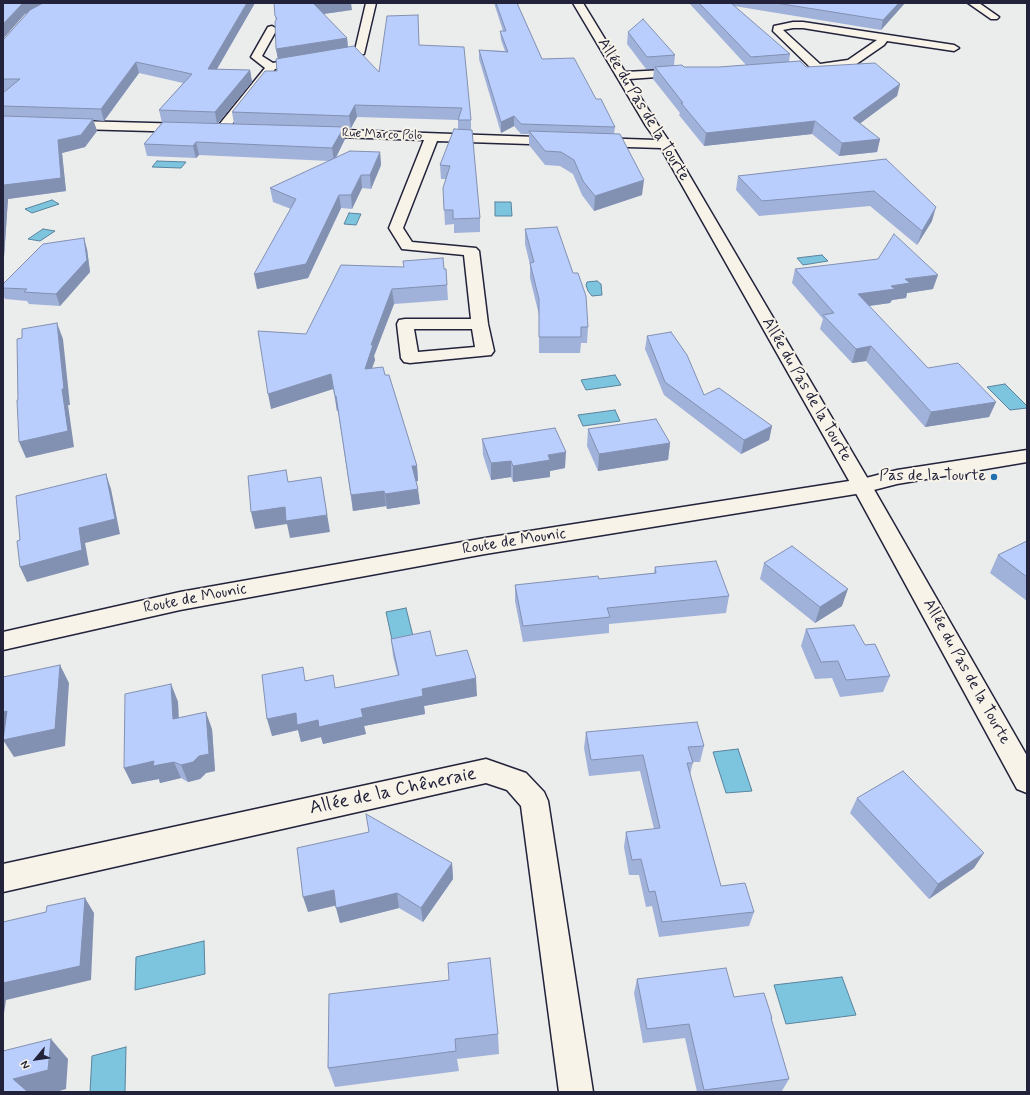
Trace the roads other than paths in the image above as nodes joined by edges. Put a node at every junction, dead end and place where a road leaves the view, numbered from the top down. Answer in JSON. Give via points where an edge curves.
{"nodes":[{"id":1,"x":370,"y":3,"type":"edge"},
{"id":2,"x":578,"y":3,"type":"edge"},
{"id":3,"x":973,"y":3,"type":"edge"},
{"id":4,"x":994,"y":17,"type":"dead end"},
{"id":5,"x":272,"y":29,"type":"dead end"},
{"id":6,"x":884,"y":38,"type":"junction"},
{"id":7,"x":954,"y":48,"type":"dead end"},
{"id":8,"x":271,"y":67,"type":"junction"},
{"id":9,"x":802,"y":68,"type":"edge"},
{"id":10,"x":817,"y":68,"type":"junction"},
{"id":11,"x":696,"y":72,"type":"edge"},
{"id":12,"x":622,"y":76,"type":"junction"},
{"id":13,"x":3,"y":123,"type":"edge"},
{"id":14,"x":222,"y":129,"type":"junction"},
{"id":15,"x":238,"y":130,"type":"edge"},
{"id":16,"x":300,"y":132,"type":"edge"},
{"id":17,"x":432,"y":137,"type":"junction"},
{"id":18,"x":572,"y":141,"type":"edge"},
{"id":19,"x":587,"y":142,"type":"edge"},
{"id":20,"x":665,"y":144,"type":"junction"},
{"id":21,"x":480,"y":324,"type":"junction"},
{"id":22,"x":1027,"y":456,"type":"edge"},
{"id":23,"x":862,"y":486,"type":"junction"},
{"id":24,"x":3,"y":641,"type":"edge"},
{"id":25,"x":1027,"y":781,"type":"edge"},
{"id":26,"x":3,"y":878,"type":"edge"},
{"id":27,"x":576,"y":1092,"type":"edge"}],
"edges":[{"from":1,"to":8,"type":"street","via":[[360,52]]},
{"from":2,"to":12,"type":"street","name":"Allée du Pas de la Tourte"},
{"from":3,"to":4,"type":"street"},
{"from":5,"to":8,"type":"street","via":[[256,57]]},
{"from":6,"to":7,"type":"street"},
{"from":6,"to":10,"type":"street","via":[[852,63]]},
{"from":6,"to":10,"type":"street","via":[[793,25],[778,28],[778,31]]},
{"from":8,"to":14,"type":"street"},
{"from":9,"to":10,"type":"street"},
{"from":11,"to":12,"type":"street"},
{"from":12,"to":20,"type":"street","name":"Allée du Pas de la Tourte"},
{"from":13,"to":14,"type":"street"},
{"from":14,"to":15,"type":"street"},
{"from":16,"to":17,"type":"street","name":"Rue Marco Polo"},
{"from":17,"to":18,"type":"street","name":"Rue Marco Polo"},
{"from":17,"to":21,"type":"street","via":[[396,228],[407,246],[471,251]]},
{"from":19,"to":20,"type":"street"},
{"from":20,"to":23,"type":"street","name":"Allée du Pas de la Tourte"},
{"from":21,"to":21,"type":"street","via":[[406,324],[410,358],[485,351]]},
{"from":22,"to":23,"type":"street","name":"Route de Mounic","via":[[897,477]]},
{"from":23,"to":24,"type":"street","name":"Route de Mounic","via":[[485,546],[187,600]]},
{"from":23,"to":25,"type":"street","name":"Allée du Pas de la Tourte"},
{"from":26,"to":27,"type":"street","name":"Allée de la Chêneraie","via":[[486,771],[516,781],[534,801]]}]}
